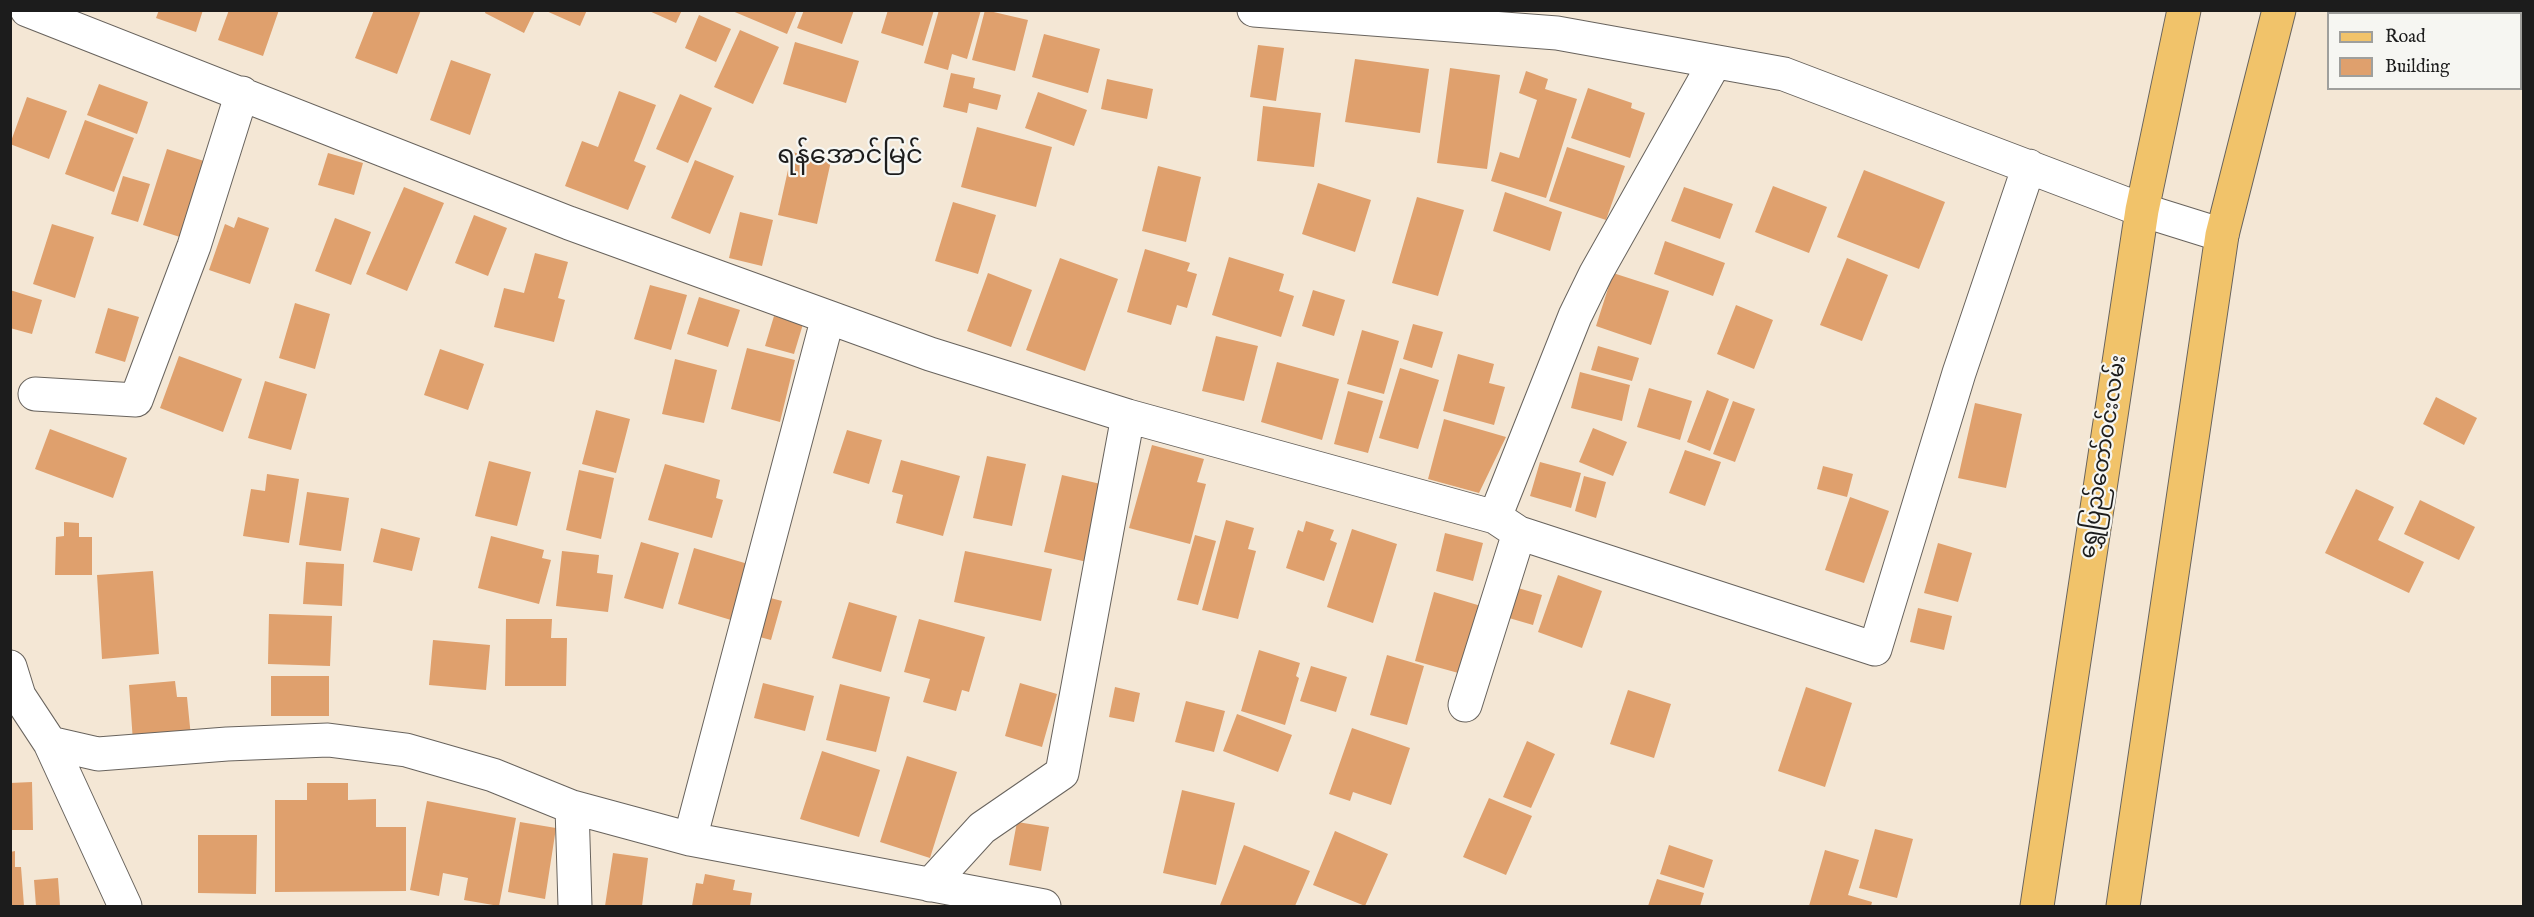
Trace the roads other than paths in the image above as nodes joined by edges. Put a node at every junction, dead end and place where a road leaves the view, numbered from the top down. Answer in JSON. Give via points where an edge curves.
{"nodes":[{"id":1,"x":27,"y":10,"type":"edge"},
{"id":2,"x":1254,"y":10,"type":"edge"},
{"id":3,"x":2184,"y":10,"type":"edge"},
{"id":4,"x":2279,"y":10,"type":"edge"},
{"id":5,"x":1715,"y":62,"type":"junction"},
{"id":6,"x":242,"y":93,"type":"junction"},
{"id":7,"x":2029,"y":166,"type":"junction"},
{"id":8,"x":2142,"y":210,"type":"junction"},
{"id":9,"x":2223,"y":235,"type":"junction"},
{"id":10,"x":828,"y":317,"type":"junction"},
{"id":11,"x":35,"y":394,"type":"dead end"},
{"id":12,"x":1128,"y":416,"type":"junction"},
{"id":13,"x":1507,"y":525,"type":"junction"},
{"id":14,"x":10,"y":667,"type":"edge"},
{"id":15,"x":1465,"y":705,"type":"dead end"},
{"id":16,"x":50,"y":743,"type":"junction"},
{"id":17,"x":572,"y":807,"type":"junction"},
{"id":18,"x":690,"y":839,"type":"junction"},
{"id":19,"x":930,"y":885,"type":"junction"},
{"id":20,"x":125,"y":906,"type":"edge"},
{"id":21,"x":575,"y":906,"type":"edge"},
{"id":22,"x":1044,"y":906,"type":"edge"},
{"id":23,"x":2037,"y":906,"type":"edge"},
{"id":24,"x":2123,"y":906,"type":"edge"}],
"edges":[{"from":1,"to":6,"type":"street"},
{"from":2,"to":5,"type":"street","via":[[1557,33]]},
{"from":3,"to":8,"type":"main road","name":"ရွှေပြည်တော်ဝင်းလမ်း"},
{"from":4,"to":9,"type":"main road"},
{"from":5,"to":7,"type":"street","via":[[1784,74]]},
{"from":5,"to":13,"type":"street","via":[[1575,316]]},
{"from":6,"to":10,"type":"street","via":[[569,223]]},
{"from":6,"to":11,"type":"street","via":[[194,246],[136,400]]},
{"from":7,"to":8,"type":"street"},
{"from":7,"to":13,"type":"street","via":[[1959,373],[1875,650]]},
{"from":8,"to":9,"type":"street"},
{"from":8,"to":23,"type":"main road","name":"ရွှေပြည်တော်ဝင်းလမ်း"},
{"from":9,"to":24,"type":"main road"},
{"from":10,"to":12,"type":"street","via":[[930,354]]},
{"from":10,"to":18,"type":"street"},
{"from":12,"to":13,"type":"street"},
{"from":12,"to":19,"type":"street","via":[[1062,773],[982,828]]},
{"from":13,"to":15,"type":"street"},
{"from":14,"to":16,"type":"street","via":[[20,696]]},
{"from":16,"to":17,"type":"street","via":[[98,754],[328,740],[406,750],[493,775]]},
{"from":16,"to":20,"type":"street"},
{"from":17,"to":18,"type":"street"},
{"from":17,"to":21,"type":"street"},
{"from":18,"to":19,"type":"street"},
{"from":19,"to":22,"type":"street"}]}
